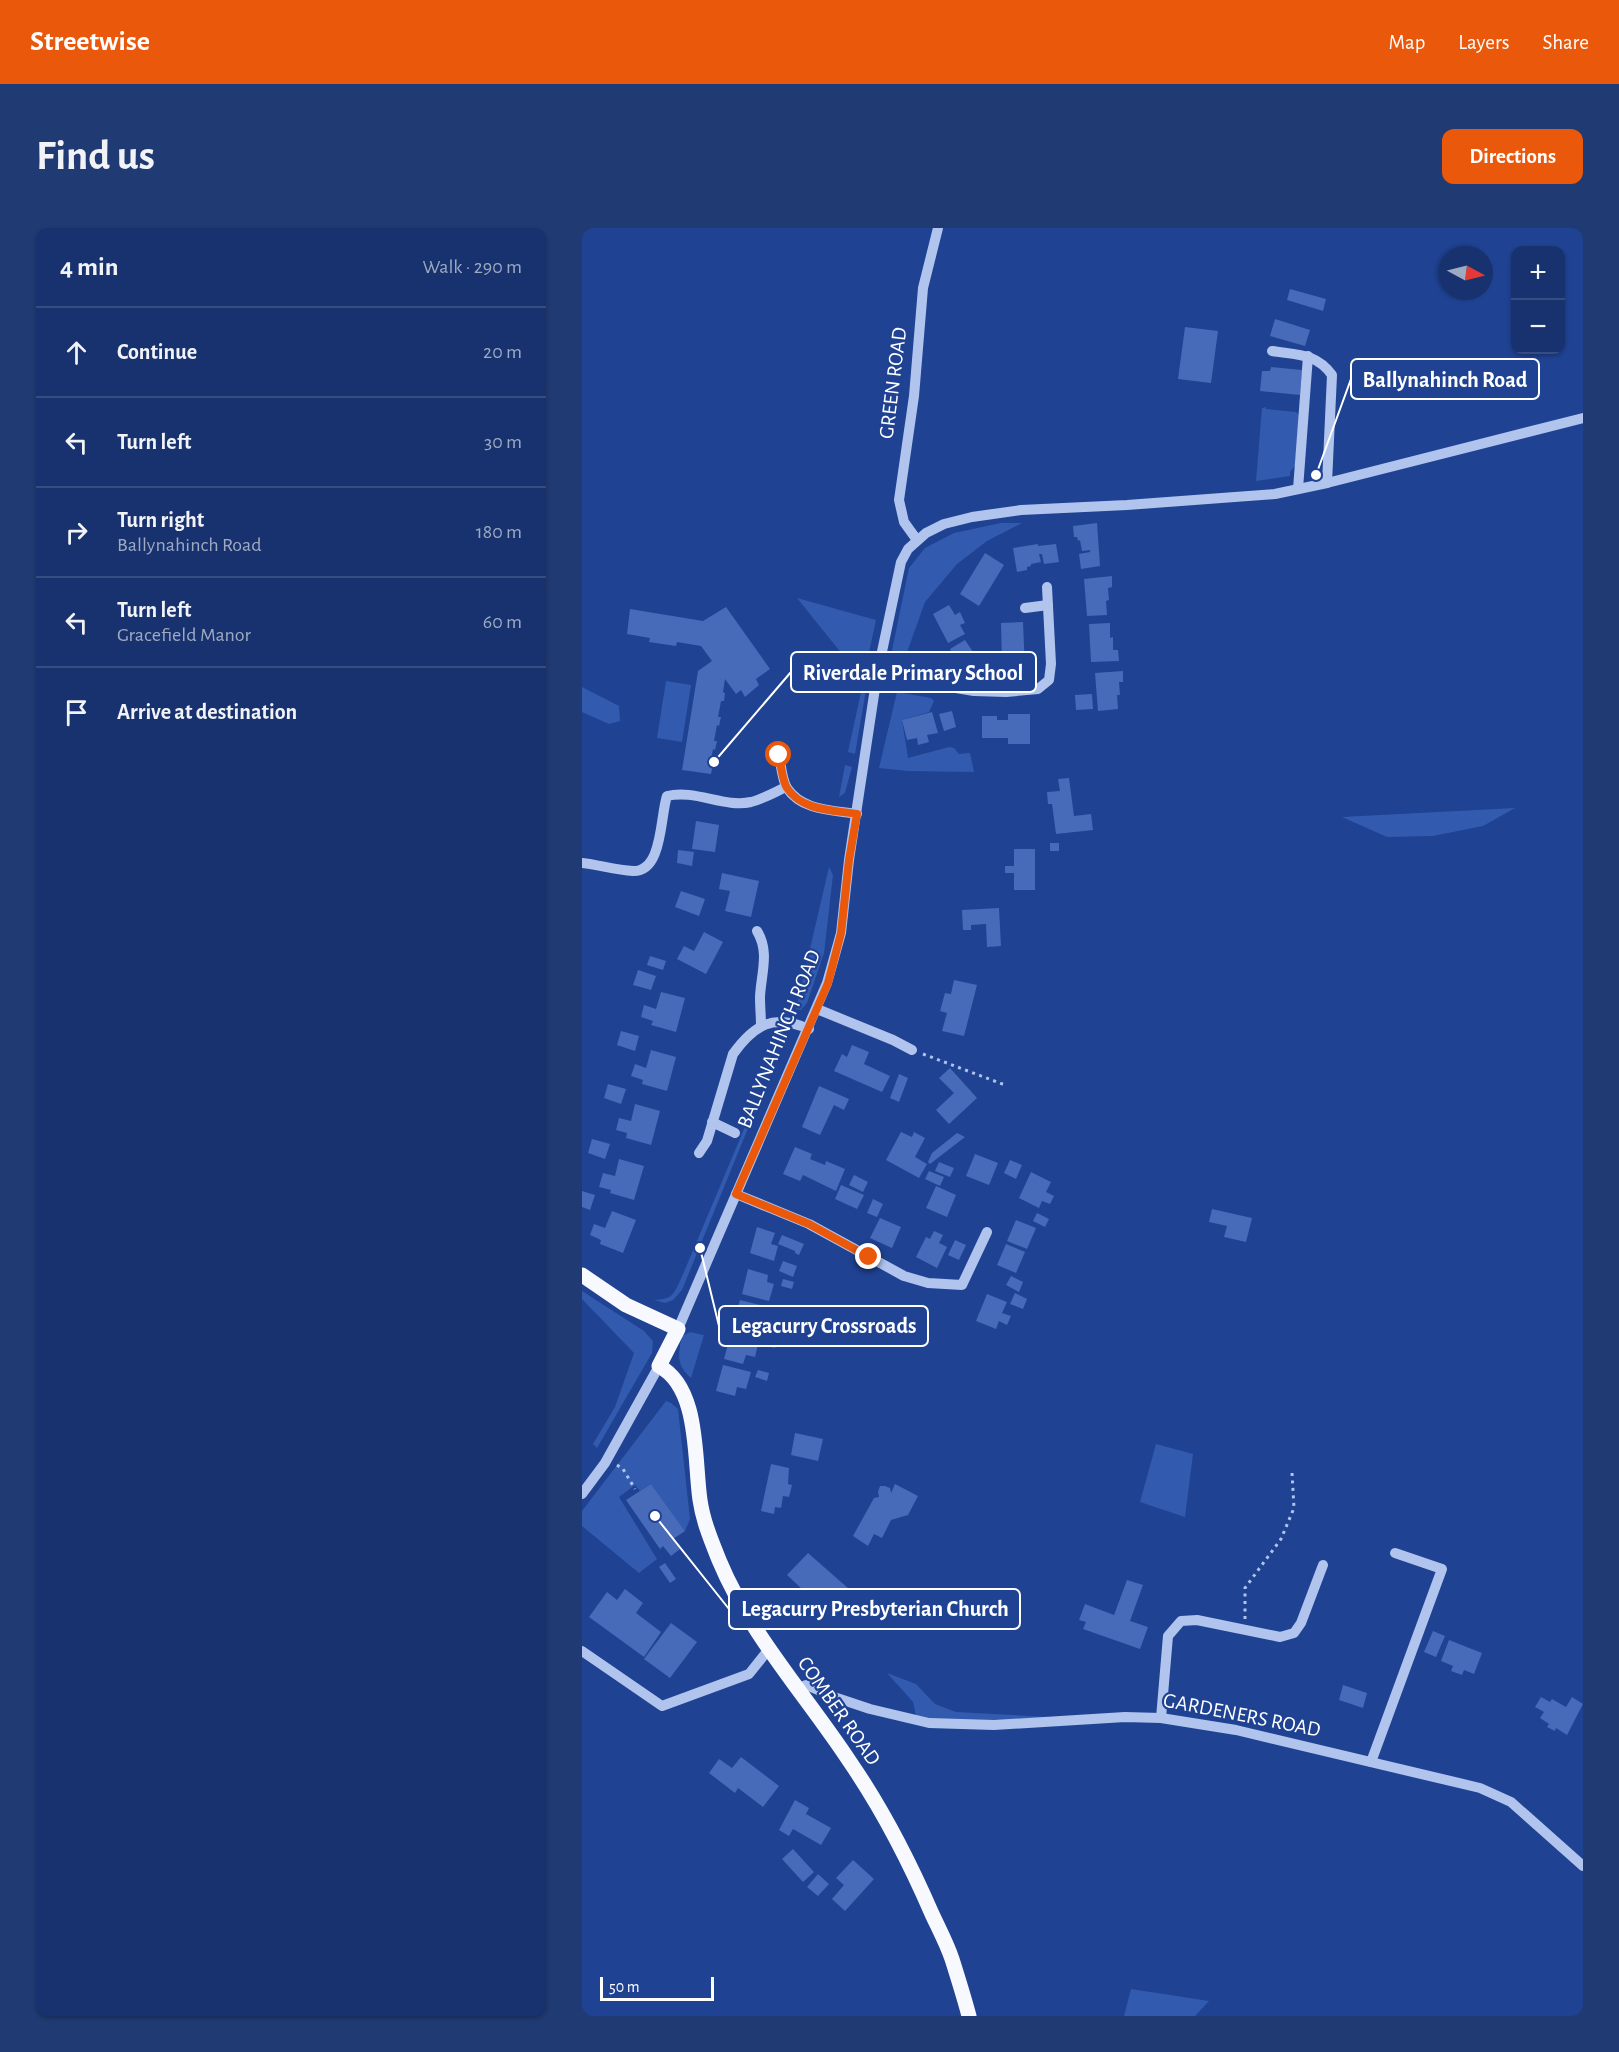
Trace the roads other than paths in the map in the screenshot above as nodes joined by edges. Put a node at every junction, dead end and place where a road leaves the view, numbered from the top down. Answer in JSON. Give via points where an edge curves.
{"nodes":[{"id":1,"x":939,"y":228,"type":"edge"},
{"id":2,"x":1272,"y":351,"type":"dead end"},
{"id":3,"x":1308,"y":356,"type":"junction"},
{"id":4,"x":1583,"y":418,"type":"edge"},
{"id":5,"x":1327,"y":483,"type":"junction"},
{"id":6,"x":1298,"y":489,"type":"junction"},
{"id":7,"x":917,"y":540,"type":"junction"},
{"id":8,"x":1047,"y":587,"type":"dead end"},
{"id":9,"x":1048,"y":605,"type":"junction"},
{"id":10,"x":1025,"y":608,"type":"dead end"},
{"id":11,"x":877,"y":675,"type":"junction"},
{"id":12,"x":779,"y":755,"type":"dead end"},
{"id":13,"x":786,"y":787,"type":"junction"},
{"id":14,"x":857,"y":814,"type":"junction"},
{"id":15,"x":582,"y":863,"type":"edge"},
{"id":16,"x":757,"y":931,"type":"dead end"},
{"id":17,"x":817,"y":1009,"type":"junction"},
{"id":18,"x":761,"y":1026,"type":"junction"},
{"id":19,"x":808,"y":1029,"type":"junction"},
{"id":20,"x":912,"y":1050,"type":"road end"},
{"id":21,"x":712,"y":1122,"type":"junction"},
{"id":22,"x":735,"y":1133,"type":"dead end"},
{"id":23,"x":699,"y":1153,"type":"dead end"},
{"id":24,"x":736,"y":1194,"type":"junction"},
{"id":25,"x":987,"y":1232,"type":"dead end"},
{"id":26,"x":582,"y":1275,"type":"edge"},
{"id":27,"x":678,"y":1329,"type":"junction"},
{"id":28,"x":659,"y":1366,"type":"junction"},
{"id":29,"x":582,"y":1494,"type":"edge"},
{"id":30,"x":1395,"y":1553,"type":"dead end"},
{"id":31,"x":1323,"y":1565,"type":"dead end"},
{"id":32,"x":769,"y":1649,"type":"junction"},
{"id":33,"x":582,"y":1651,"type":"edge"},
{"id":34,"x":798,"y":1689,"type":"junction"},
{"id":35,"x":1161,"y":1718,"type":"junction"},
{"id":36,"x":1371,"y":1762,"type":"junction"},
{"id":37,"x":1583,"y":1866,"type":"edge"},
{"id":38,"x":969,"y":2016,"type":"edge"}],
"edges":[{"from":1,"to":7,"type":"street","name":"GREEN ROAD","via":[[923,288],[914,396],[899,500],[904,522]]},
{"from":2,"to":3,"type":"street"},
{"from":3,"to":5,"type":"street","via":[[1332,375]]},
{"from":3,"to":6,"type":"street"},
{"from":4,"to":5,"type":"street","name":"BALLYNAHINCH ROAD"},
{"from":5,"to":6,"type":"street","name":"BALLYNAHINCH ROAD"},
{"from":6,"to":7,"type":"street","name":"BALLYNAHINCH ROAD","via":[[1232,498],[982,515],[944,524]]},
{"from":7,"to":11,"type":"street","name":"BALLYNAHINCH ROAD","via":[[901,562]]},
{"from":8,"to":9,"type":"street"},
{"from":9,"to":10,"type":"street"},
{"from":9,"to":11,"type":"street","via":[[1051,664],[1049,680],[1038,689],[974,691]]},
{"from":11,"to":14,"type":"street","name":"BALLYNAHINCH ROAD"},
{"from":12,"to":13,"type":"street"},
{"from":13,"to":14,"type":"street","via":[[797,799],[813,807]]},
{"from":13,"to":15,"type":"street","via":[[751,802],[677,793],[667,796],[656,855],[649,865],[636,872]]},
{"from":14,"to":17,"type":"street","name":"BALLYNAHINCH ROAD","via":[[841,933]]},
{"from":16,"to":18,"type":"street","via":[[764,941],[765,958]]},
{"from":17,"to":19,"type":"street","name":"BALLYNAHINCH ROAD"},
{"from":17,"to":20,"type":"street"},
{"from":18,"to":19,"type":"street","via":[[783,1022]]},
{"from":18,"to":21,"type":"street","via":[[733,1054]]},
{"from":19,"to":24,"type":"street","name":"BALLYNAHINCH ROAD"},
{"from":21,"to":22,"type":"street"},
{"from":21,"to":23,"type":"street"},
{"from":24,"to":25,"type":"street","via":[[809,1224],[904,1276],[928,1283],[962,1285]]},
{"from":24,"to":27,"type":"street","name":"BALLYNAHINCH ROAD"},
{"from":26,"to":27,"type":"main road","via":[[626,1305]]},
{"from":27,"to":28,"type":"main road"},
{"from":28,"to":29,"type":"street","via":[[607,1459]]},
{"from":28,"to":32,"type":"main road","name":"COMBER ROAD","via":[[674,1379],[687,1401],[705,1525],[723,1568]]},
{"from":30,"to":36,"type":"street","via":[[1442,1569]]},
{"from":31,"to":35,"type":"street","via":[[1294,1633],[1280,1637],[1197,1620],[1181,1621],[1173,1628],[1168,1635]]},
{"from":32,"to":33,"type":"street","via":[[748,1674],[662,1706]]},
{"from":32,"to":34,"type":"main road","name":"COMBER ROAD"},
{"from":34,"to":35,"type":"street","name":"GARDENERS ROAD","via":[[806,1685],[870,1709],[929,1723],[994,1725]]},
{"from":34,"to":38,"type":"main road","name":"COMBER ROAD","via":[[892,1828],[951,1957]]},
{"from":35,"to":36,"type":"street","name":"GARDENERS ROAD","via":[[1236,1730]]},
{"from":36,"to":37,"type":"street","name":"GARDENERS ROAD","via":[[1480,1788],[1511,1802]]}]}
